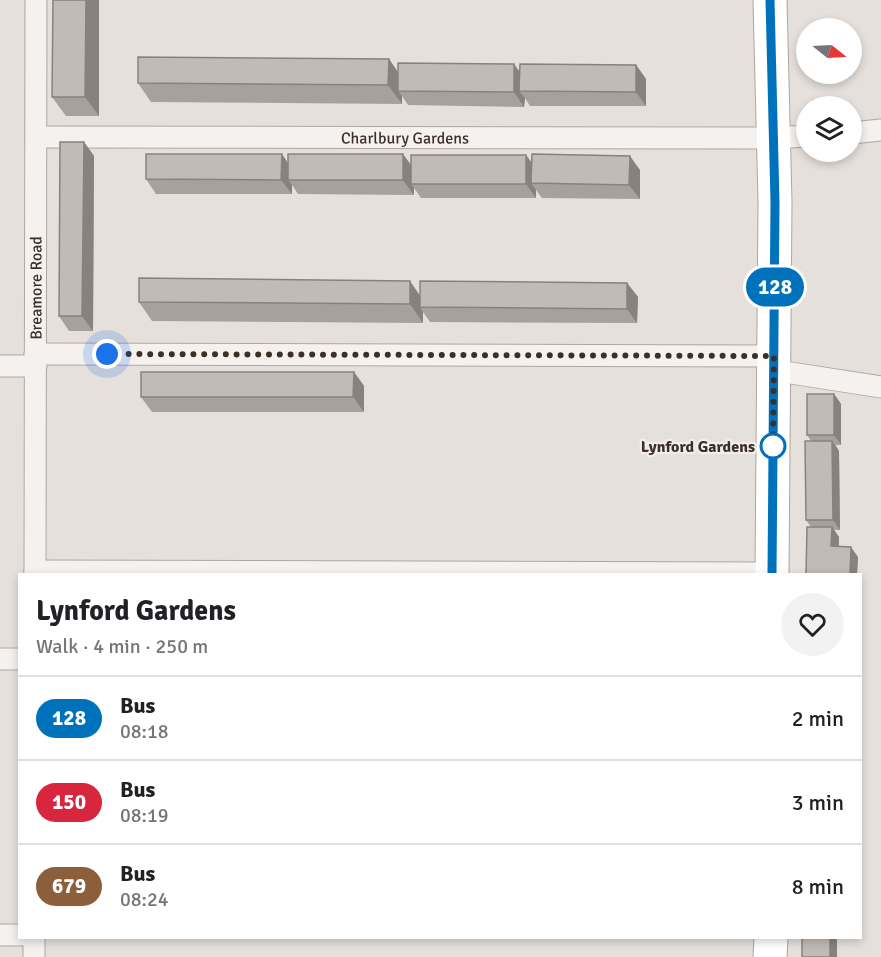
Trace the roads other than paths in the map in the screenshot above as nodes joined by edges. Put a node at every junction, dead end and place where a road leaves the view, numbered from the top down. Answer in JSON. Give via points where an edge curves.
{"nodes":[{"id":1,"x":36,"y":0,"type":"edge"},
{"id":2,"x":770,"y":0,"type":"edge"},
{"id":3,"x":881,"y":130,"type":"edge"},
{"id":4,"x":862,"y":132,"type":"edge"},
{"id":5,"x":36,"y":137,"type":"junction"},
{"id":6,"x":796,"y":137,"type":"edge"},
{"id":7,"x":773,"y":138,"type":"junction"},
{"id":8,"x":35,"y":360,"type":"junction"},
{"id":9,"x":774,"y":365,"type":"junction"},
{"id":10,"x":0,"y":366,"type":"edge"},
{"id":11,"x":881,"y":387,"type":"edge"},
{"id":12,"x":35,"y":573,"type":"edge"},
{"id":13,"x":772,"y":573,"type":"edge"},
{"id":14,"x":0,"y":659,"type":"edge"},
{"id":15,"x":18,"y":659,"type":"edge"},
{"id":16,"x":0,"y":935,"type":"edge"},
{"id":17,"x":18,"y":935,"type":"edge"},
{"id":18,"x":34,"y":939,"type":"edge"},
{"id":19,"x":771,"y":939,"type":"edge"},
{"id":20,"x":34,"y":957,"type":"edge"},
{"id":21,"x":770,"y":957,"type":"edge"}],
"edges":[{"from":1,"to":5,"type":"street","name":"Breamore Road"},
{"from":2,"to":7,"type":"main road"},
{"from":3,"to":4,"type":"street"},
{"from":5,"to":7,"type":"street","name":"Charlbury Gardens"},
{"from":5,"to":8,"type":"street","name":"Breamore Road"},
{"from":6,"to":7,"type":"street","name":"Charlbury Gardens"},
{"from":7,"to":9,"type":"main road"},
{"from":8,"to":9,"type":"street"},
{"from":8,"to":10,"type":"street"},
{"from":8,"to":12,"type":"street","name":"Breamore Road"},
{"from":9,"to":11,"type":"street","via":[[791,373]]},
{"from":9,"to":13,"type":"main road"},
{"from":14,"to":15,"type":"street"},
{"from":16,"to":17,"type":"street"},
{"from":18,"to":20,"type":"street"},
{"from":19,"to":21,"type":"main road"}]}
